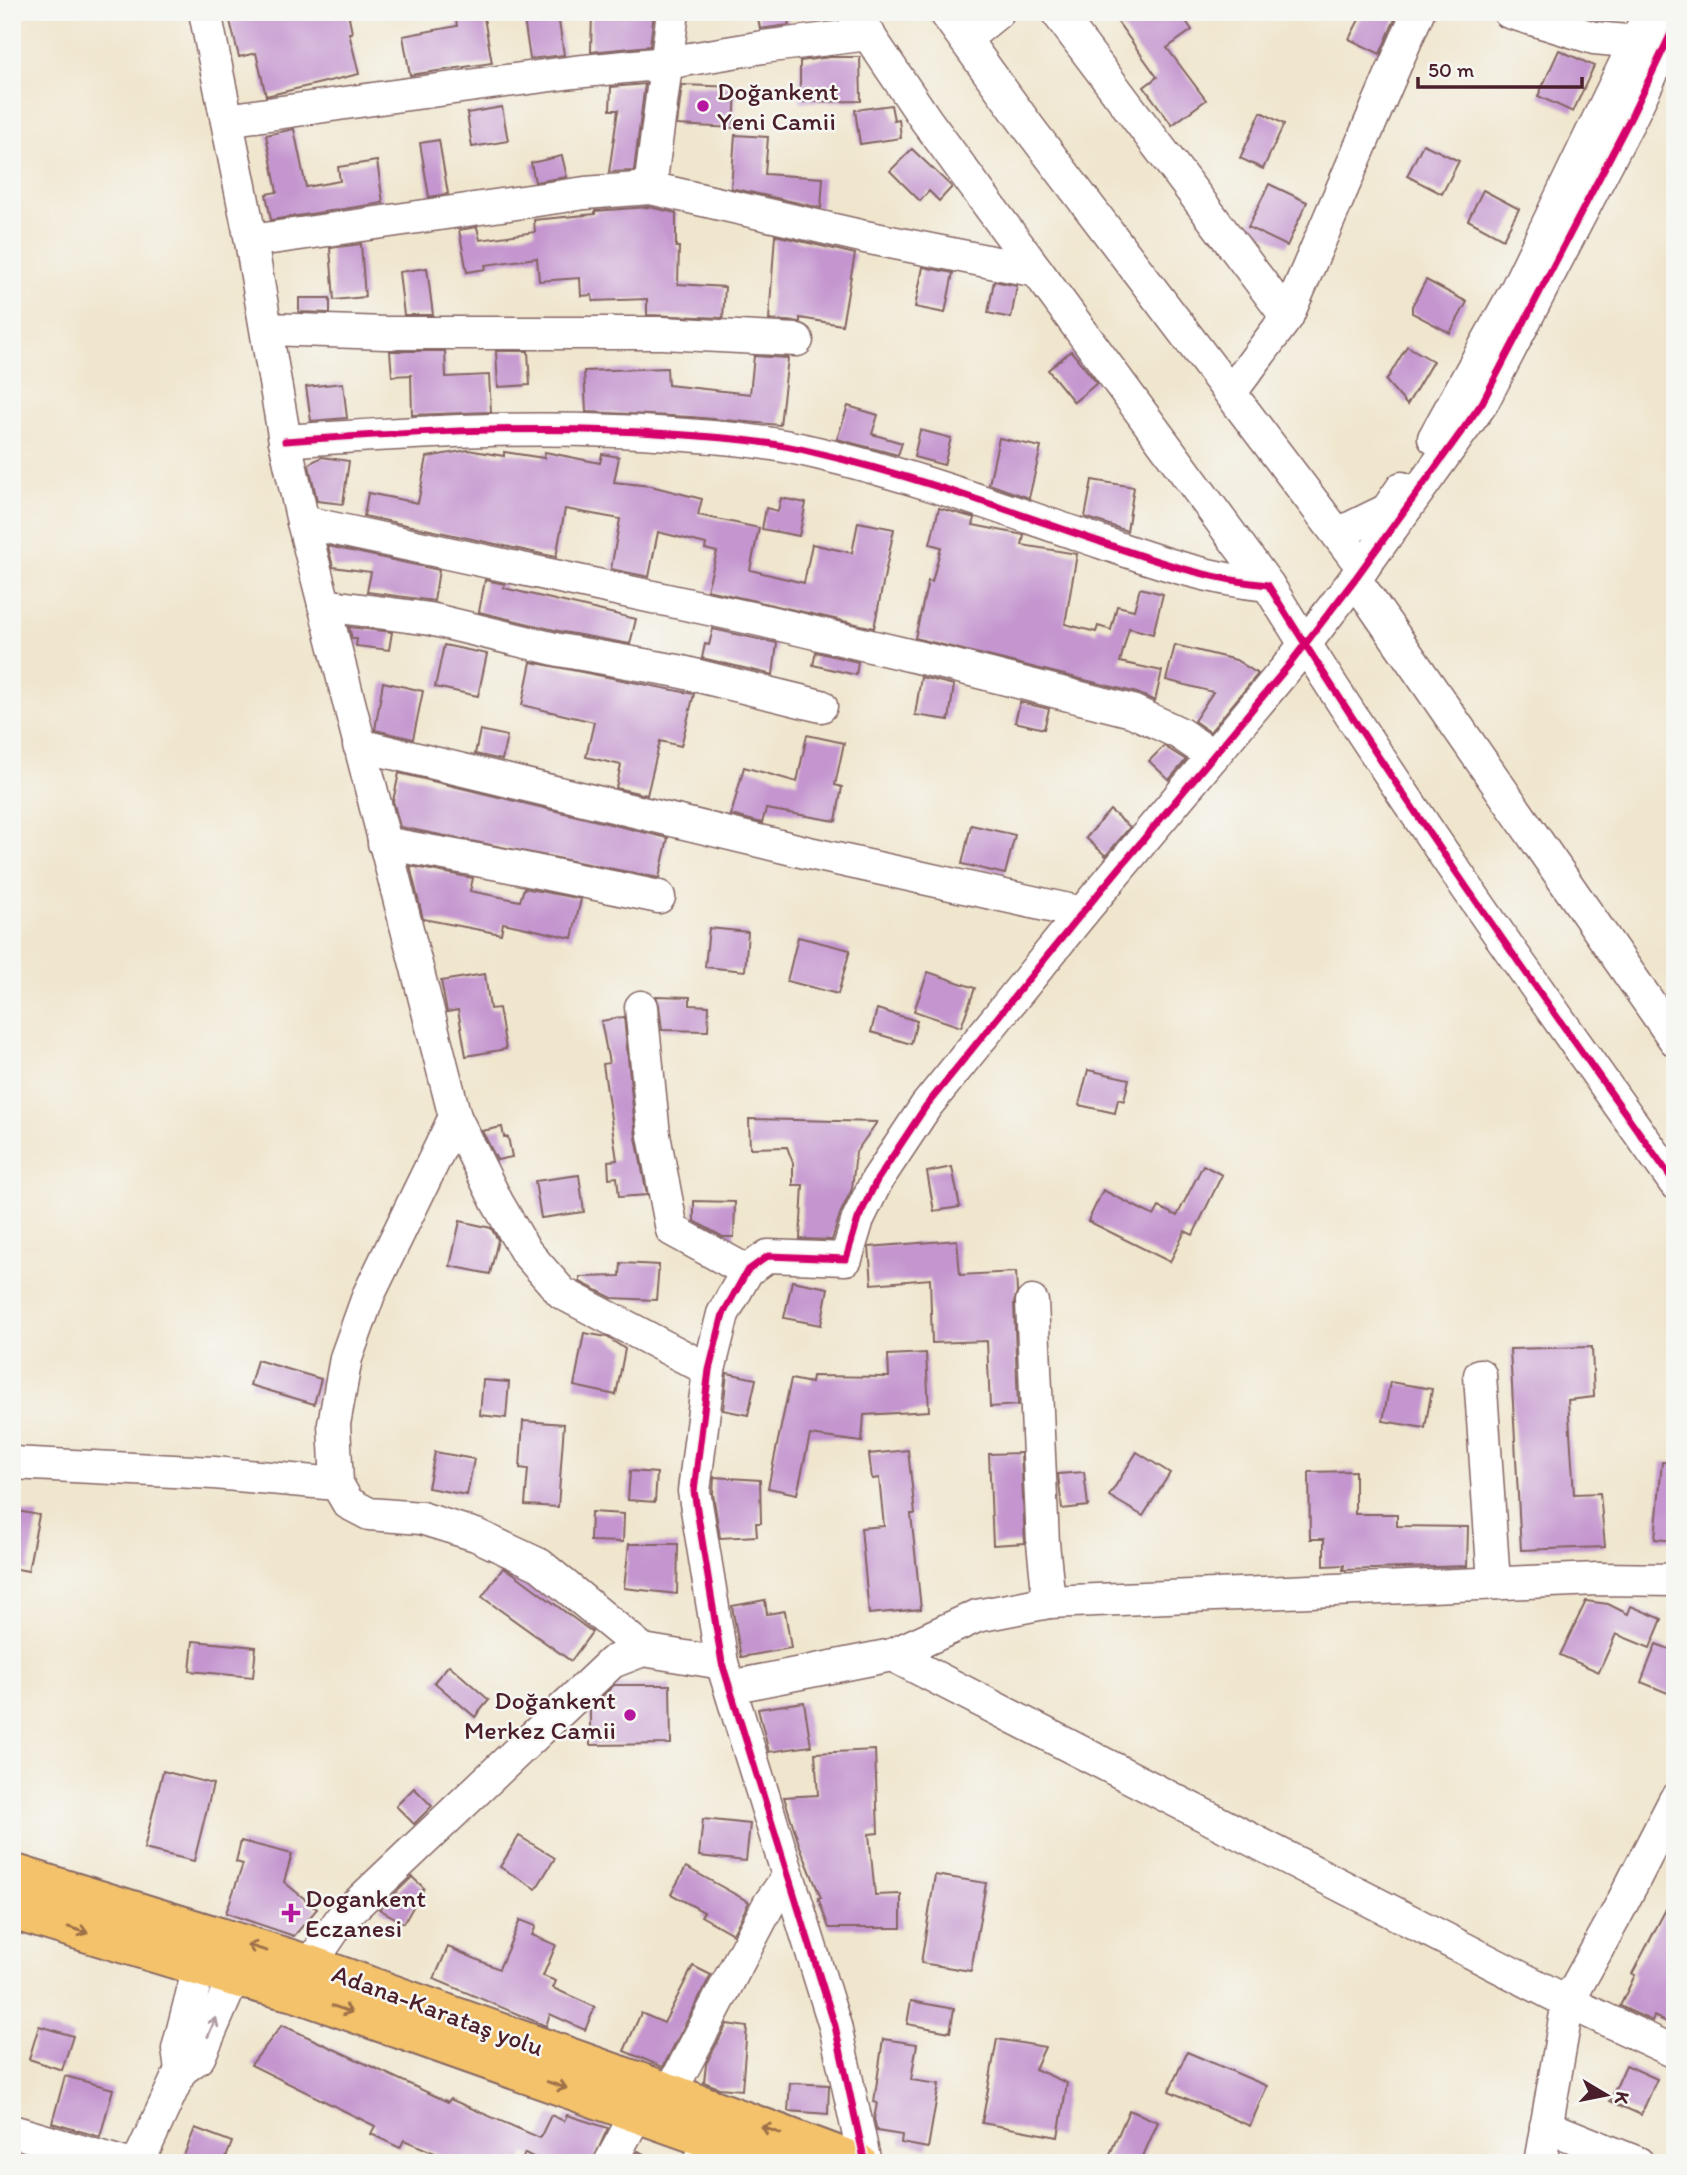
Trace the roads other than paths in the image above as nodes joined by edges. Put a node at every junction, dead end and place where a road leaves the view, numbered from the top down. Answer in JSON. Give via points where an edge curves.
{"nodes":[{"id":1,"x":205,"y":12,"type":"edge"},
{"id":2,"x":673,"y":12,"type":"edge"},
{"id":3,"x":945,"y":12,"type":"edge"},
{"id":4,"x":998,"y":12,"type":"edge"},
{"id":5,"x":1057,"y":12,"type":"edge"},
{"id":6,"x":1418,"y":12,"type":"edge"},
{"id":7,"x":1509,"y":12,"type":"edge"},
{"id":8,"x":1650,"y":12,"type":"edge"},
{"id":9,"x":861,"y":23,"type":"edge"},
{"id":10,"x":1675,"y":25,"type":"edge"},
{"id":11,"x":965,"y":39,"type":"junction"},
{"id":12,"x":1637,"y":42,"type":"junction"},
{"id":13,"x":666,"y":63,"type":"junction"},
{"id":14,"x":227,"y":120,"type":"junction"},
{"id":15,"x":650,"y":188,"type":"junction"},
{"id":16,"x":251,"y":241,"type":"junction"},
{"id":17,"x":1037,"y":271,"type":"junction"},
{"id":18,"x":1287,"y":317,"type":"junction"},
{"id":19,"x":267,"y":330,"type":"junction"},
{"id":20,"x":797,"y":340,"type":"dead end"},
{"id":21,"x":1231,"y":392,"type":"junction"},
{"id":22,"x":285,"y":441,"type":"junction"},
{"id":23,"x":303,"y":522,"type":"junction"},
{"id":24,"x":1338,"y":534,"type":"junction"},
{"id":25,"x":1359,"y":573,"type":"junction"},
{"id":26,"x":1268,"y":585,"type":"junction"},
{"id":27,"x":324,"y":606,"type":"junction"},
{"id":28,"x":1305,"y":645,"type":"junction"},
{"id":29,"x":821,"y":706,"type":"dead end"},
{"id":30,"x":359,"y":745,"type":"junction"},
{"id":31,"x":1213,"y":756,"type":"junction"},
{"id":32,"x":384,"y":843,"type":"junction"},
{"id":33,"x":659,"y":897,"type":"dead end"},
{"id":34,"x":1082,"y":913,"type":"junction"},
{"id":35,"x":641,"y":1007,"type":"dead end"},
{"id":36,"x":1675,"y":1040,"type":"edge"},
{"id":37,"x":455,"y":1117,"type":"junction"},
{"id":38,"x":1675,"y":1184,"type":"edge"},
{"id":39,"x":747,"y":1271,"type":"junction"},
{"id":40,"x":1032,"y":1302,"type":"dead end"},
{"id":41,"x":709,"y":1370,"type":"junction"},
{"id":42,"x":1480,"y":1375,"type":"dead end"},
{"id":43,"x":12,"y":1463,"type":"edge"},
{"id":44,"x":337,"y":1484,"type":"junction"},
{"id":45,"x":1675,"y":1580,"type":"edge"},
{"id":46,"x":1494,"y":1583,"type":"junction"},
{"id":47,"x":1049,"y":1602,"type":"junction"},
{"id":48,"x":643,"y":1650,"type":"junction"},
{"id":49,"x":892,"y":1655,"type":"junction"},
{"id":50,"x":726,"y":1675,"type":"junction"},
{"id":51,"x":1675,"y":1800,"type":"edge"},
{"id":52,"x":12,"y":1873,"type":"edge"},
{"id":53,"x":788,"y":1877,"type":"junction"},
{"id":54,"x":12,"y":1910,"type":"edge"},
{"id":55,"x":216,"y":1972,"type":"junction"},
{"id":56,"x":304,"y":1979,"type":"junction"},
{"id":57,"x":1568,"y":2001,"type":"junction"},
{"id":58,"x":1675,"y":2052,"type":"edge"},
{"id":59,"x":670,"y":2093,"type":"junction"},
{"id":60,"x":637,"y":2113,"type":"junction"},
{"id":61,"x":1546,"y":2126,"type":"junction"},
{"id":62,"x":12,"y":2130,"type":"edge"},
{"id":63,"x":705,"y":2151,"type":"edge"},
{"id":64,"x":122,"y":2163,"type":"edge"},
{"id":65,"x":138,"y":2163,"type":"edge"},
{"id":66,"x":610,"y":2163,"type":"edge"},
{"id":67,"x":778,"y":2163,"type":"edge"},
{"id":68,"x":858,"y":2163,"type":"edge"},
{"id":69,"x":865,"y":2163,"type":"edge"},
{"id":70,"x":1540,"y":2163,"type":"edge"},
{"id":71,"x":1639,"y":2163,"type":"edge"}],
"edges":[{"from":1,"to":14,"type":"street"},
{"from":2,"to":13,"type":"street"},
{"from":3,"to":11,"type":"street"},
{"from":4,"to":11,"type":"street"},
{"from":5,"to":18,"type":"street"},
{"from":6,"to":18,"type":"street"},
{"from":7,"to":12,"type":"street","via":[[1594,38]]},
{"from":8,"to":12,"type":"street"},
{"from":9,"to":13,"type":"street","via":[[763,47]]},
{"from":9,"to":17,"type":"street"},
{"from":10,"to":25,"type":"street","via":[[1482,403]]},
{"from":11,"to":21,"type":"street"},
{"from":12,"to":24,"type":"street","via":[[1515,292],[1432,441],[1387,510]]},
{"from":13,"to":14,"type":"street"},
{"from":13,"to":15,"type":"street"},
{"from":14,"to":16,"type":"street"},
{"from":15,"to":16,"type":"street","via":[[585,193]]},
{"from":15,"to":17,"type":"street"},
{"from":16,"to":19,"type":"street"},
{"from":17,"to":26,"type":"street"},
{"from":18,"to":21,"type":"street"},
{"from":19,"to":20,"type":"street","via":[[662,333]]},
{"from":19,"to":22,"type":"street"},
{"from":21,"to":24,"type":"street"},
{"from":22,"to":23,"type":"street"},
{"from":22,"to":26,"type":"street","via":[[539,428],[744,439],[815,452],[919,480],[1152,561],[1231,582]]},
{"from":23,"to":27,"type":"street"},
{"from":23,"to":31,"type":"street","via":[[951,664],[1132,711],[1179,733]]},
{"from":24,"to":25,"type":"street"},
{"from":25,"to":28,"type":"street"},
{"from":25,"to":36,"type":"street"},
{"from":26,"to":28,"type":"street"},
{"from":27,"to":29,"type":"street","via":[[430,619]]},
{"from":27,"to":30,"type":"street"},
{"from":28,"to":31,"type":"street"},
{"from":28,"to":38,"type":"street"},
{"from":30,"to":32,"type":"street"},
{"from":30,"to":34,"type":"street"},
{"from":31,"to":34,"type":"street"},
{"from":32,"to":33,"type":"street"},
{"from":32,"to":37,"type":"street"},
{"from":34,"to":39,"type":"street","via":[[926,1106],[877,1180],[846,1259],[768,1256]]},
{"from":35,"to":39,"type":"street","via":[[654,1135],[672,1230]]},
{"from":37,"to":41,"type":"street","via":[[526,1252],[562,1293]]},
{"from":37,"to":44,"type":"street","via":[[369,1294],[346,1358],[334,1424]]},
{"from":39,"to":41,"type":"street","via":[[723,1314]]},
{"from":40,"to":47,"type":"street","via":[[1042,1543]]},
{"from":41,"to":50,"type":"street","via":[[694,1491]]},
{"from":42,"to":46,"type":"street"},
{"from":43,"to":44,"type":"street"},
{"from":44,"to":48,"type":"street","via":[[348,1503],[369,1514],[421,1518],[476,1535],[540,1565]]},
{"from":45,"to":46,"type":"street"},
{"from":46,"to":47,"type":"street"},
{"from":47,"to":49,"type":"street","via":[[977,1616]]},
{"from":48,"to":50,"type":"street"},
{"from":48,"to":56,"type":"street","via":[[612,1662],[341,1919]]},
{"from":49,"to":50,"type":"street"},
{"from":49,"to":57,"type":"street"},
{"from":50,"to":53,"type":"street"},
{"from":51,"to":57,"type":"street"},
{"from":56,"to":52,"type":"main road","name":"Adana-Karataş yolu","one_way":true},
{"from":53,"to":59,"type":"street","via":[[769,1904]]},
{"from":53,"to":69,"type":"street","via":[[835,2026]]},
{"from":54,"to":55,"type":"main road","name":"Adana-Karataş yolu","one_way":true},
{"from":55,"to":56,"type":"main road","name":"Adana-Karataş yolu"},
{"from":55,"to":65,"type":"street","via":[[178,2049],[181,2070]]},
{"from":56,"to":59,"type":"main road","name":"Adana-Karataş yolu"},
{"from":56,"to":60,"type":"main road","name":"Adana-Karataş yolu","one_way":true},
{"from":57,"to":58,"type":"street"},
{"from":57,"to":61,"type":"street"},
{"from":68,"to":59,"type":"main road","name":"Adana-Karataş yolu","one_way":true},
{"from":60,"to":63,"type":"main road","name":"Adana-Karataş yolu"},
{"from":60,"to":66,"type":"street"},
{"from":61,"to":70,"type":"street"},
{"from":61,"to":71,"type":"street"},
{"from":62,"to":64,"type":"street"},
{"from":63,"to":67,"type":"main road","name":"Adana-Karataş yolu"}]}
